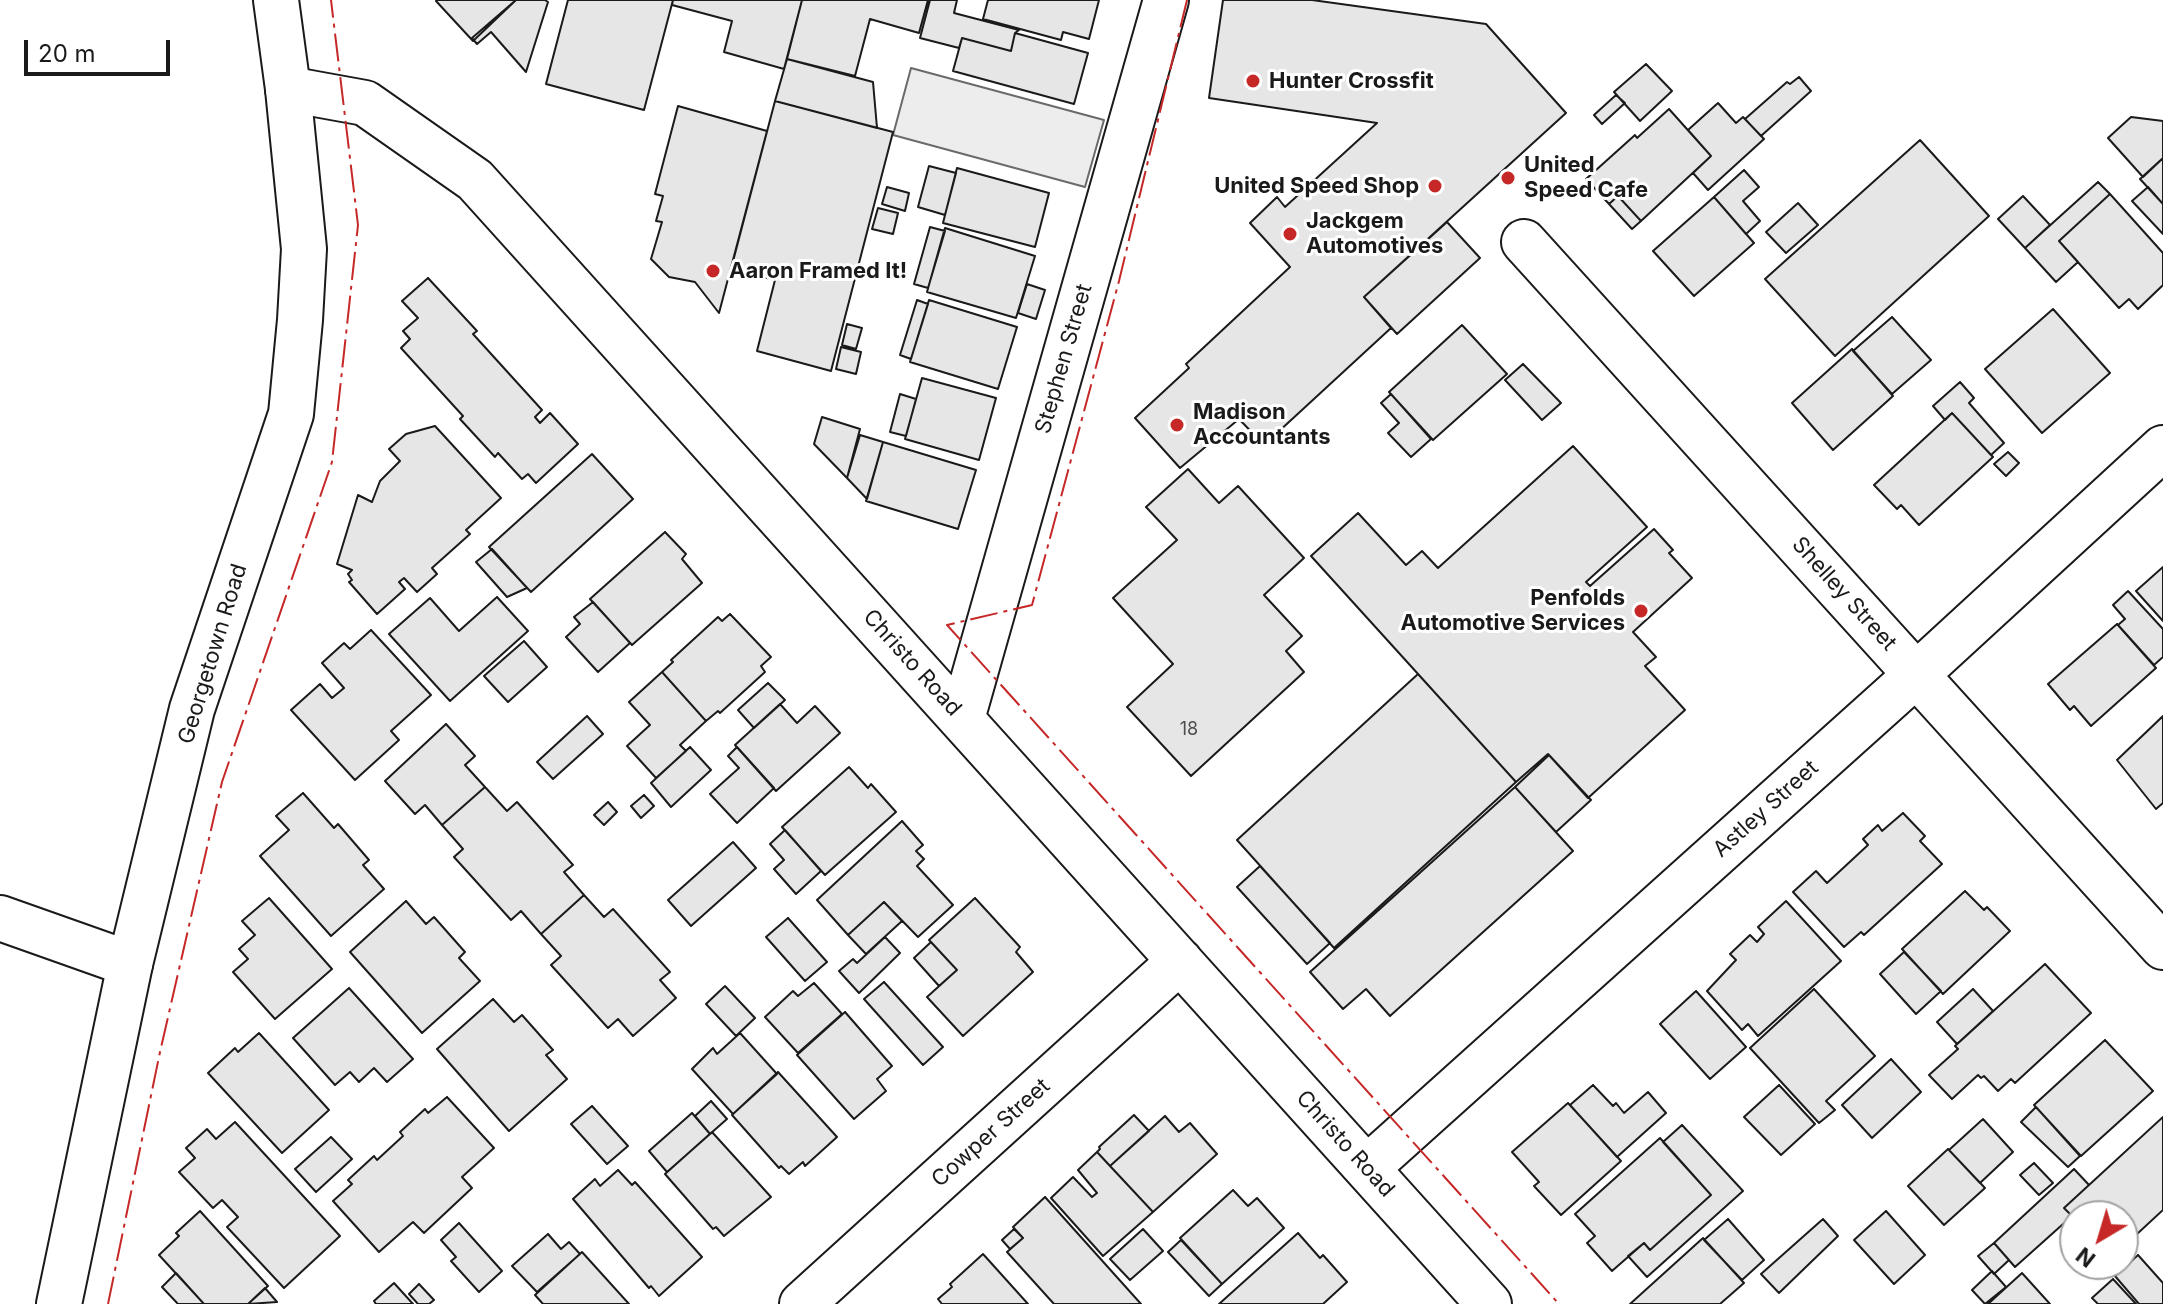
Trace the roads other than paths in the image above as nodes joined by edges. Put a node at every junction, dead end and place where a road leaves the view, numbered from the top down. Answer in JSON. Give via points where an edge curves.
{"nodes":[{"id":1,"x":276,"y":0,"type":"edge"},
{"id":2,"x":1166,"y":0,"type":"edge"},
{"id":3,"x":288,"y":89,"type":"junction"},
{"id":4,"x":1524,"y":242,"type":"dead end"},
{"id":5,"x":2163,"y":448,"type":"edge"},
{"id":6,"x":1917,"y":674,"type":"junction"},
{"id":7,"x":962,"y":719,"type":"junction"},
{"id":8,"x":0,"y":918,"type":"edge"},
{"id":9,"x":2163,"y":947,"type":"edge"},
{"id":10,"x":1180,"y":961,"type":"junction"},
{"id":11,"x":130,"y":964,"type":"junction"},
{"id":12,"x":1367,"y":1168,"type":"junction"},
{"id":13,"x":59,"y":1304,"type":"edge"},
{"id":14,"x":802,"y":1304,"type":"edge"},
{"id":15,"x":1489,"y":1304,"type":"edge"}],
"edges":[{"from":1,"to":3,"type":"street","name":"Georgetown Road"},
{"from":2,"to":7,"type":"street","name":"Stephen Street"},
{"from":3,"to":7,"type":"street","name":"Christo Road","via":[[365,103],[475,180]]},
{"from":3,"to":11,"type":"street","name":"Georgetown Road","via":[[304,249],[291,414],[192,709]]},
{"from":4,"to":6,"type":"street","name":"Shelley Street"},
{"from":5,"to":6,"type":"street","name":"Astley Street"},
{"from":6,"to":9,"type":"street","name":"Shelley Street"},
{"from":6,"to":12,"type":"street","name":"Astley Street"},
{"from":7,"to":10,"type":"street","name":"Christo Road"},
{"from":8,"to":11,"type":"street"},
{"from":10,"to":12,"type":"street","name":"Christo Road"},
{"from":10,"to":14,"type":"street","name":"Cowper Street"},
{"from":11,"to":13,"type":"street","name":"Georgetown Road"},
{"from":12,"to":15,"type":"street","name":"Christo Road"}]}
